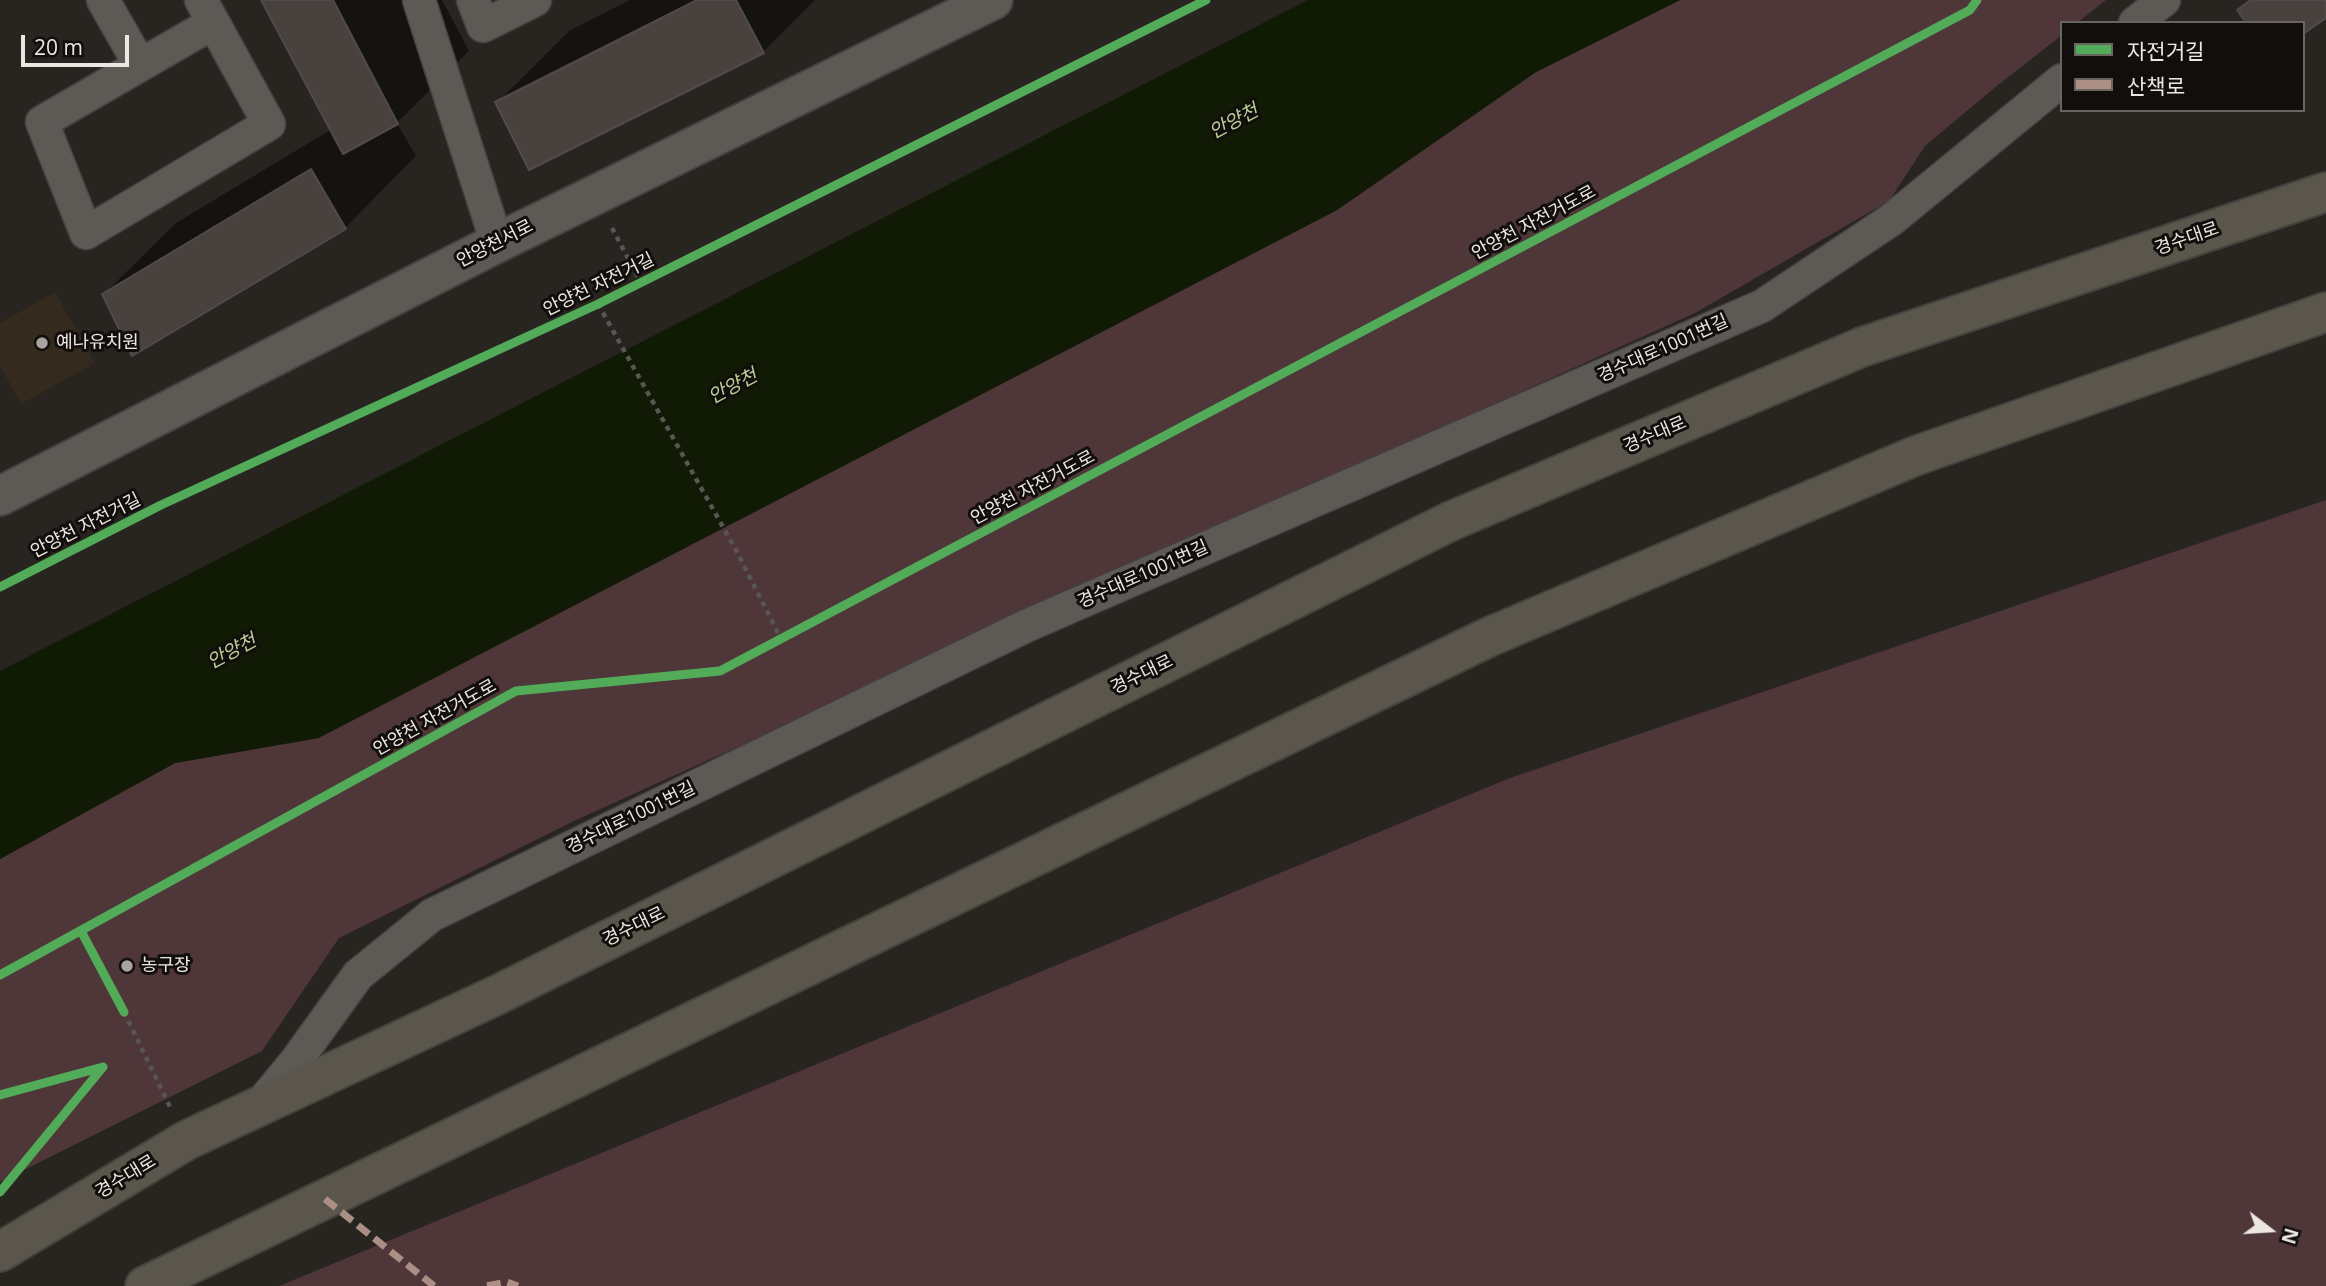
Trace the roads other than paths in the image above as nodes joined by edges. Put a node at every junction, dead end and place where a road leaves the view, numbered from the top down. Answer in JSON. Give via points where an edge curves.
{"nodes":[{"id":1,"x":103,"y":0,"type":"edge"},
{"id":2,"x":419,"y":0,"type":"edge"},
{"id":3,"x":473,"y":0,"type":"edge"},
{"id":4,"x":535,"y":0,"type":"edge"},
{"id":5,"x":993,"y":0,"type":"edge"},
{"id":6,"x":2164,"y":0,"type":"edge"},
{"id":7,"x":207,"y":11,"type":"edge"},
{"id":8,"x":2137,"y":21,"type":"edge"},
{"id":9,"x":140,"y":65,"type":"junction"},
{"id":10,"x":2060,"y":82,"type":"edge"},
{"id":11,"x":2326,"y":192,"type":"edge"},
{"id":12,"x":497,"y":243,"type":"junction"},
{"id":13,"x":2326,"y":312,"type":"edge"},
{"id":14,"x":0,"y":496,"type":"edge"},
{"id":15,"x":257,"y":1108,"type":"junction"},
{"id":16,"x":0,"y":1252,"type":"edge"},
{"id":17,"x":145,"y":1286,"type":"edge"}],
"edges":[{"from":1,"to":9,"type":"street"},
{"from":2,"to":12,"type":"street"},
{"from":3,"to":4,"type":"street","via":[[482,26]]},
{"from":5,"to":12,"type":"street","name":"안양천서로"},
{"from":6,"to":8,"type":"street"},
{"from":7,"to":9,"type":"street"},
{"from":7,"to":9,"type":"street","via":[[269,124],[86,233],[42,122]]},
{"from":10,"to":15,"type":"street","name":"경수대로1001번길","via":[[1891,220],[1762,306],[1026,626],[432,915],[358,975]]},
{"from":11,"to":15,"type":"main road","name":"경수대로","via":[[1862,347],[1451,521],[497,995]]},
{"from":12,"to":14,"type":"street","name":"안양천서로"},
{"from":13,"to":17,"type":"main road","via":[[1915,456],[1489,637]]},
{"from":15,"to":16,"type":"main road","name":"경수대로","via":[[187,1140]]}]}
